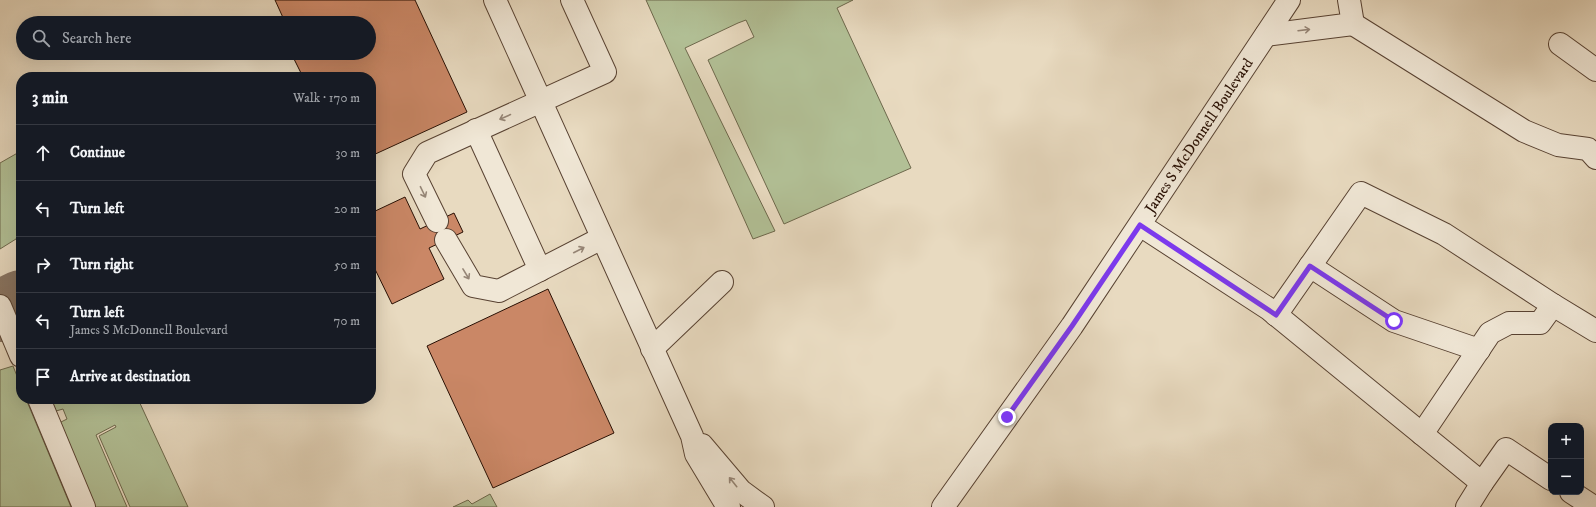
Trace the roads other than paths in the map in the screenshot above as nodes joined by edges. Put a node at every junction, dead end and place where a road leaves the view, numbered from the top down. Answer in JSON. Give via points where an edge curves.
{"nodes":[{"id":1,"x":495,"y":0,"type":"edge"},
{"id":2,"x":572,"y":0,"type":"edge"},
{"id":3,"x":1289,"y":0,"type":"edge"},
{"id":4,"x":1349,"y":0,"type":"edge"},
{"id":5,"x":1353,"y":24,"type":"junction"},
{"id":6,"x":1266,"y":35,"type":"junction"},
{"id":7,"x":1560,"y":44,"type":"dead end"},
{"id":8,"x":1596,"y":70,"type":"edge"},
{"id":9,"x":540,"y":101,"type":"junction"},
{"id":10,"x":476,"y":130,"type":"junction"},
{"id":11,"x":1593,"y":150,"type":"edge"},
{"id":12,"x":437,"y":221,"type":"dead end"},
{"id":13,"x":1140,"y":225,"type":"junction"},
{"id":14,"x":602,"y":238,"type":"junction"},
{"id":15,"x":446,"y":240,"type":"dead end"},
{"id":16,"x":1310,"y":266,"type":"junction"},
{"id":17,"x":540,"y":270,"type":"junction"},
{"id":18,"x":722,"y":282,"type":"dead end"},
{"id":19,"x":1553,"y":305,"type":"junction"},
{"id":20,"x":0,"y":306,"type":"edge"},
{"id":21,"x":1276,"y":315,"type":"junction"},
{"id":22,"x":1596,"y":331,"type":"edge"},
{"id":23,"x":16,"y":344,"type":"edge"},
{"id":24,"x":652,"y":349,"type":"junction"},
{"id":25,"x":1479,"y":350,"type":"junction"},
{"id":26,"x":41,"y":404,"type":"edge"},
{"id":27,"x":1422,"y":434,"type":"junction"},
{"id":28,"x":692,"y":436,"type":"junction"},
{"id":29,"x":1548,"y":477,"type":"edge"},
{"id":30,"x":1482,"y":483,"type":"junction"},
{"id":31,"x":1576,"y":495,"type":"edge"},
{"id":32,"x":84,"y":507,"type":"edge"},
{"id":33,"x":729,"y":507,"type":"edge"},
{"id":34,"x":763,"y":507,"type":"edge"},
{"id":35,"x":943,"y":507,"type":"edge"},
{"id":36,"x":1467,"y":507,"type":"edge"},
{"id":37,"x":1594,"y":507,"type":"edge"}],
"edges":[{"from":1,"to":9,"type":"street"},
{"from":2,"to":9,"type":"street","via":[[606,72]]},
{"from":3,"to":6,"type":"street","name":"James S McDonnell Boulevard"},
{"from":4,"to":5,"type":"street"},
{"from":6,"to":5,"type":"street","one_way":true},
{"from":5,"to":11,"type":"street","via":[[1524,131],[1558,145]]},
{"from":6,"to":13,"type":"street","name":"James S McDonnell Boulevard"},
{"from":7,"to":8,"type":"street"},
{"from":9,"to":10,"type":"street","one_way":true},
{"from":9,"to":14,"type":"street"},
{"from":10,"to":12,"type":"street","one_way":true,"via":[[427,153],[414,174]]},
{"from":10,"to":17,"type":"street"},
{"from":13,"to":21,"type":"street"},
{"from":13,"to":35,"type":"street","name":"James S McDonnell Boulevard","via":[[1072,326]]},
{"from":17,"to":14,"type":"street","one_way":true},
{"from":14,"to":24,"type":"street"},
{"from":15,"to":17,"type":"street","one_way":true,"via":[[473,286],[499,291]]},
{"from":16,"to":19,"type":"street","via":[[1361,193],[1444,234]]},
{"from":16,"to":21,"type":"street"},
{"from":16,"to":25,"type":"street","via":[[1394,321]]},
{"from":18,"to":24,"type":"street"},
{"from":19,"to":22,"type":"street"},
{"from":19,"to":25,"type":"street","via":[[1540,322],[1509,323],[1490,333]]},
{"from":20,"to":23,"type":"street"},
{"from":21,"to":27,"type":"street"},
{"from":24,"to":28,"type":"street"},
{"from":25,"to":27,"type":"street"},
{"from":26,"to":32,"type":"street"},
{"from":27,"to":30,"type":"street"},
{"from":28,"to":33,"type":"street","via":[[696,454]]},
{"from":34,"to":28,"type":"street","one_way":true,"via":[[740,491],[709,452]]},
{"from":29,"to":30,"type":"street","via":[[1506,449]]},
{"from":30,"to":36,"type":"street"},
{"from":31,"to":37,"type":"street"}]}
